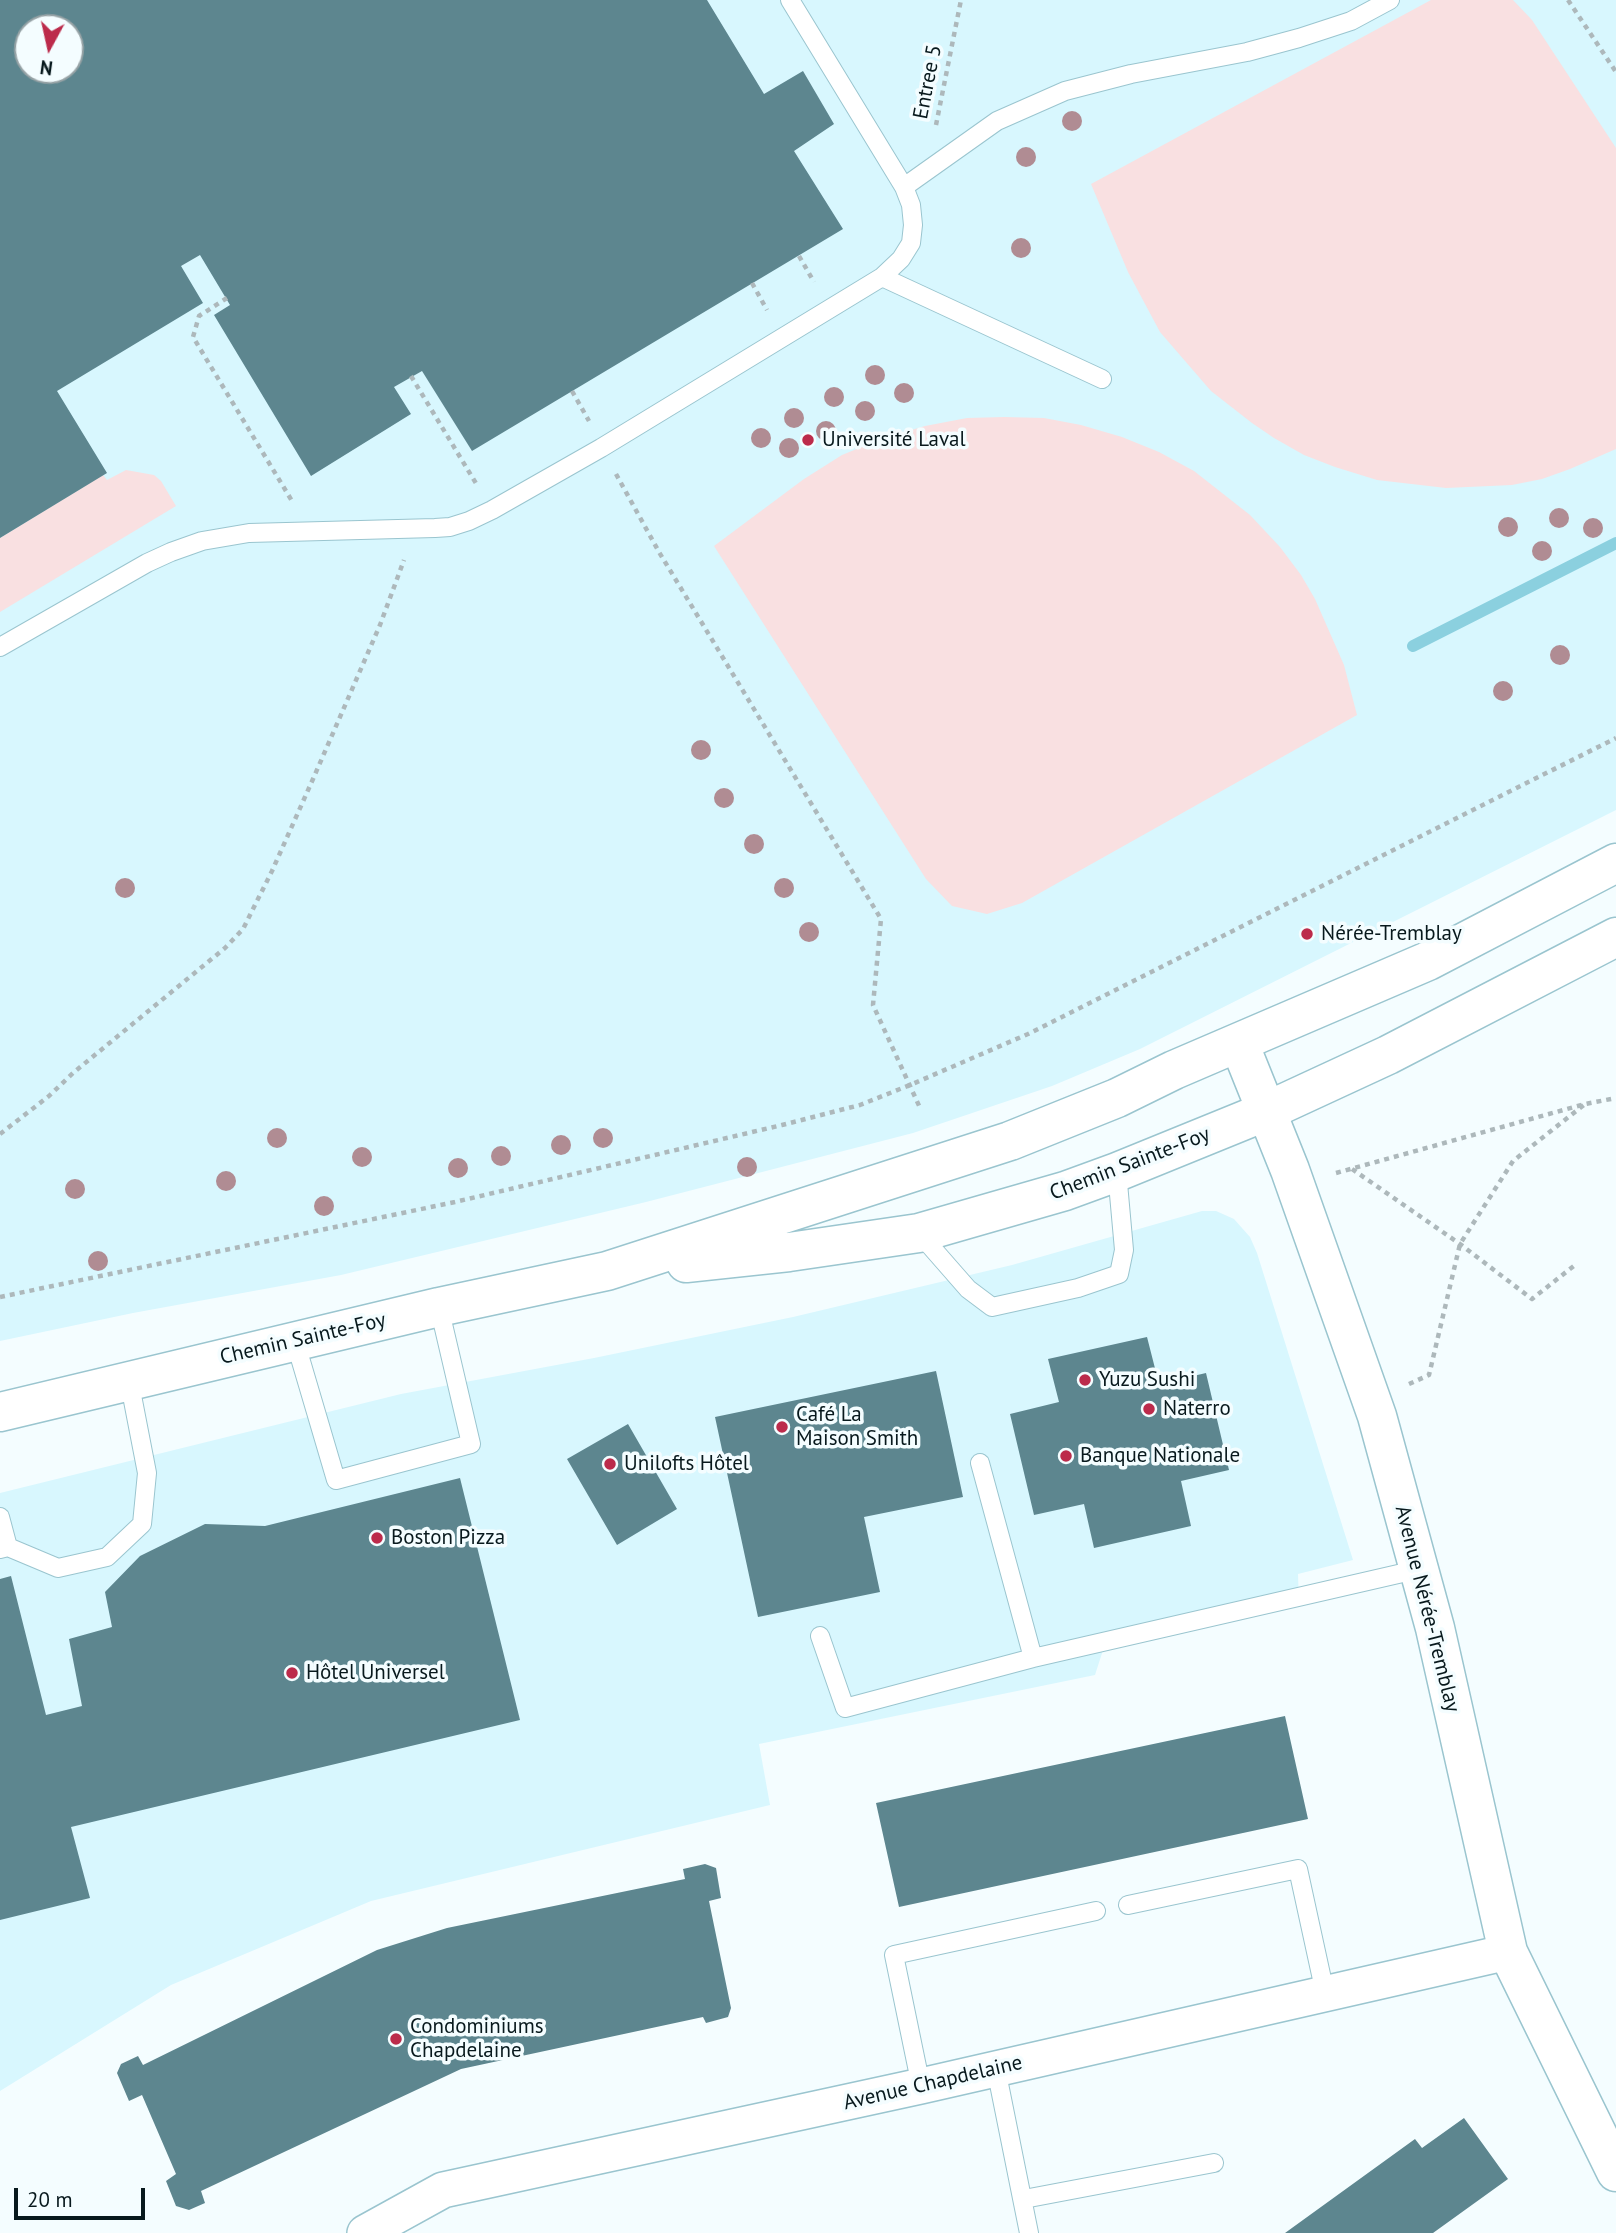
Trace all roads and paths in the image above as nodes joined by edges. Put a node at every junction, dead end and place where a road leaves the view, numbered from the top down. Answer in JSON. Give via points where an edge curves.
{"nodes":[{"id":1,"x":790,"y":0,"type":"edge"},
{"id":2,"x":961,"y":0,"type":"edge"},
{"id":3,"x":1390,"y":0,"type":"edge"},
{"id":4,"x":1568,"y":0,"type":"edge"},
{"id":5,"x":1616,"y":72,"type":"edge"},
{"id":6,"x":927,"y":171,"type":"junction"},
{"id":7,"x":904,"y":187,"type":"junction"},
{"id":8,"x":882,"y":277,"type":"junction"},
{"id":9,"x":226,"y":298,"type":"dead end"},
{"id":10,"x":411,"y":376,"type":"dead end"},
{"id":11,"x":1102,"y":379,"type":"dead end"},
{"id":12,"x":601,"y":448,"type":"junction"},
{"id":13,"x":492,"y":510,"type":"junction"},
{"id":14,"x":416,"y":529,"type":"junction"},
{"id":15,"x":310,"y":532,"type":"junction"},
{"id":16,"x":0,"y":647,"type":"edge"},
{"id":17,"x":1616,"y":738,"type":"edge"},
{"id":18,"x":1603,"y":877,"type":"edge"},
{"id":19,"x":1616,"y":937,"type":"edge"},
{"id":20,"x":1240,"y":1043,"type":"junction"},
{"id":21,"x":910,"y":1086,"type":"junction"},
{"id":22,"x":1616,"y":1098,"type":"edge"},
{"id":23,"x":1585,"y":1104,"type":"junction"},
{"id":24,"x":920,"y":1110,"type":"dead end"},
{"id":25,"x":1267,"y":1111,"type":"junction"},
{"id":26,"x":0,"y":1134,"type":"edge"},
{"id":27,"x":1352,"y":1168,"type":"junction"},
{"id":28,"x":1117,"y":1172,"type":"junction"},
{"id":29,"x":1295,"y":1186,"type":"junction"},
{"id":30,"x":919,"y":1233,"type":"junction"},
{"id":31,"x":1460,"y":1244,"type":"junction"},
{"id":32,"x":1575,"y":1265,"type":"dead end"},
{"id":33,"x":607,"y":1271,"type":"junction"},
{"id":34,"x":0,"y":1295,"type":"edge"},
{"id":35,"x":439,"y":1307,"type":"junction"},
{"id":36,"x":296,"y":1341,"type":"junction"},
{"id":37,"x":129,"y":1380,"type":"junction"},
{"id":38,"x":1373,"y":1401,"type":"junction"},
{"id":39,"x":0,"y":1412,"type":"edge"},
{"id":40,"x":980,"y":1462,"type":"dead end"},
{"id":41,"x":0,"y":1517,"type":"edge"},
{"id":42,"x":4,"y":1548,"type":"edge"},
{"id":43,"x":1420,"y":1569,"type":"junction"},
{"id":44,"x":820,"y":1636,"type":"dead end"},
{"id":45,"x":1033,"y":1658,"type":"junction"},
{"id":46,"x":1128,"y":1905,"type":"dead end"},
{"id":47,"x":1096,"y":1911,"type":"dead end"},
{"id":48,"x":1508,"y":1952,"type":"junction"},
{"id":49,"x":1325,"y":1993,"type":"junction"},
{"id":50,"x":996,"y":2069,"type":"junction"},
{"id":51,"x":921,"y":2086,"type":"junction"},
{"id":52,"x":1214,"y":2163,"type":"dead end"},
{"id":53,"x":1616,"y":2172,"type":"edge"},
{"id":54,"x":1024,"y":2199,"type":"junction"},
{"id":55,"x":365,"y":2233,"type":"edge"},
{"id":56,"x":1029,"y":2233,"type":"edge"}],
"edges":[{"from":1,"to":7,"type":"lane"},
{"from":2,"to":6,"type":"path","name":"Entree 5"},
{"from":3,"to":6,"type":"lane","via":[[1351,21],[1299,38],[1065,91],[997,121]]},
{"from":4,"to":5,"type":"path"},
{"from":6,"to":7,"type":"lane"},
{"from":7,"to":8,"type":"lane","via":[[911,205],[911,243]]},
{"from":8,"to":11,"type":"lane"},
{"from":8,"to":12,"type":"lane"},
{"from":9,"to":15,"type":"path","via":[[199,316],[193,337]]},
{"from":10,"to":13,"type":"path"},
{"from":12,"to":13,"type":"lane"},
{"from":12,"to":21,"type":"path","via":[[881,919],[873,1005]]},
{"from":13,"to":14,"type":"lane","via":[[450,527]]},
{"from":14,"to":15,"type":"lane"},
{"from":14,"to":26,"type":"path","via":[[380,625],[243,929]]},
{"from":15,"to":16,"type":"lane","via":[[249,533],[187,546],[147,563]]},
{"from":17,"to":21,"type":"path","via":[[1028,1034]]},
{"from":18,"to":20,"type":"main road","name":"Chemin Sainte-Foy","via":[[1428,961]]},
{"from":19,"to":25,"type":"main road","name":"Chemin Sainte-Foy","via":[[1388,1055]]},
{"from":20,"to":25,"type":"main road","name":"Avenue Nérée-Tremblay"},
{"from":20,"to":33,"type":"main road","name":"Chemin Sainte-Foy","via":[[1010,1141]]},
{"from":21,"to":24,"type":"path"},
{"from":21,"to":34,"type":"path","via":[[860,1105],[782,1125],[456,1202]]},
{"from":22,"to":23,"type":"path"},
{"from":23,"to":27,"type":"path"},
{"from":23,"to":31,"type":"path","via":[[1513,1161]]},
{"from":25,"to":28,"type":"main road","name":"Chemin Sainte-Foy"},
{"from":25,"to":29,"type":"main road","name":"Avenue Nérée-Tremblay"},
{"from":27,"to":29,"type":"path"},
{"from":27,"to":31,"type":"path"},
{"from":28,"to":30,"type":"main road","name":"Chemin Sainte-Foy"},
{"from":28,"to":30,"type":"lane","via":[[1124,1250],[1119,1274],[1078,1288],[992,1307],[968,1289]]},
{"from":29,"to":38,"type":"main road","name":"Avenue Nérée-Tremblay"},
{"from":30,"to":33,"type":"main road","name":"Chemin Sainte-Foy"},
{"from":31,"to":32,"type":"path","via":[[1532,1299]]},
{"from":31,"to":38,"type":"path","via":[[1429,1375]]},
{"from":33,"to":35,"type":"main road","name":"Chemin Sainte-Foy"},
{"from":35,"to":36,"type":"main road","name":"Chemin Sainte-Foy"},
{"from":35,"to":36,"type":"lane","via":[[471,1444],[336,1480]]},
{"from":36,"to":37,"type":"main road","name":"Chemin Sainte-Foy"},
{"from":37,"to":39,"type":"main road","name":"Chemin Sainte-Foy"},
{"from":37,"to":42,"type":"lane","via":[[148,1473],[142,1524],[107,1558],[58,1568]]},
{"from":38,"to":43,"type":"main road","name":"Avenue Nérée-Tremblay"},
{"from":40,"to":45,"type":"lane"},
{"from":41,"to":42,"type":"lane"},
{"from":43,"to":45,"type":"lane"},
{"from":43,"to":48,"type":"main road","name":"Avenue Nérée-Tremblay"},
{"from":44,"to":45,"type":"lane","via":[[845,1708]]},
{"from":46,"to":49,"type":"lane","via":[[1298,1868]]},
{"from":47,"to":51,"type":"lane","via":[[894,1955]]},
{"from":48,"to":49,"type":"street","name":"Avenue Chapdelaine"},
{"from":48,"to":53,"type":"main road","name":"Avenue Nérée-Tremblay"},
{"from":49,"to":50,"type":"street","name":"Avenue Chapdelaine"},
{"from":50,"to":51,"type":"street","name":"Avenue Chapdelaine"},
{"from":50,"to":54,"type":"lane"},
{"from":51,"to":55,"type":"street","name":"Avenue Chapdelaine","via":[[443,2190]]},
{"from":52,"to":54,"type":"lane"},
{"from":54,"to":56,"type":"lane"}]}
